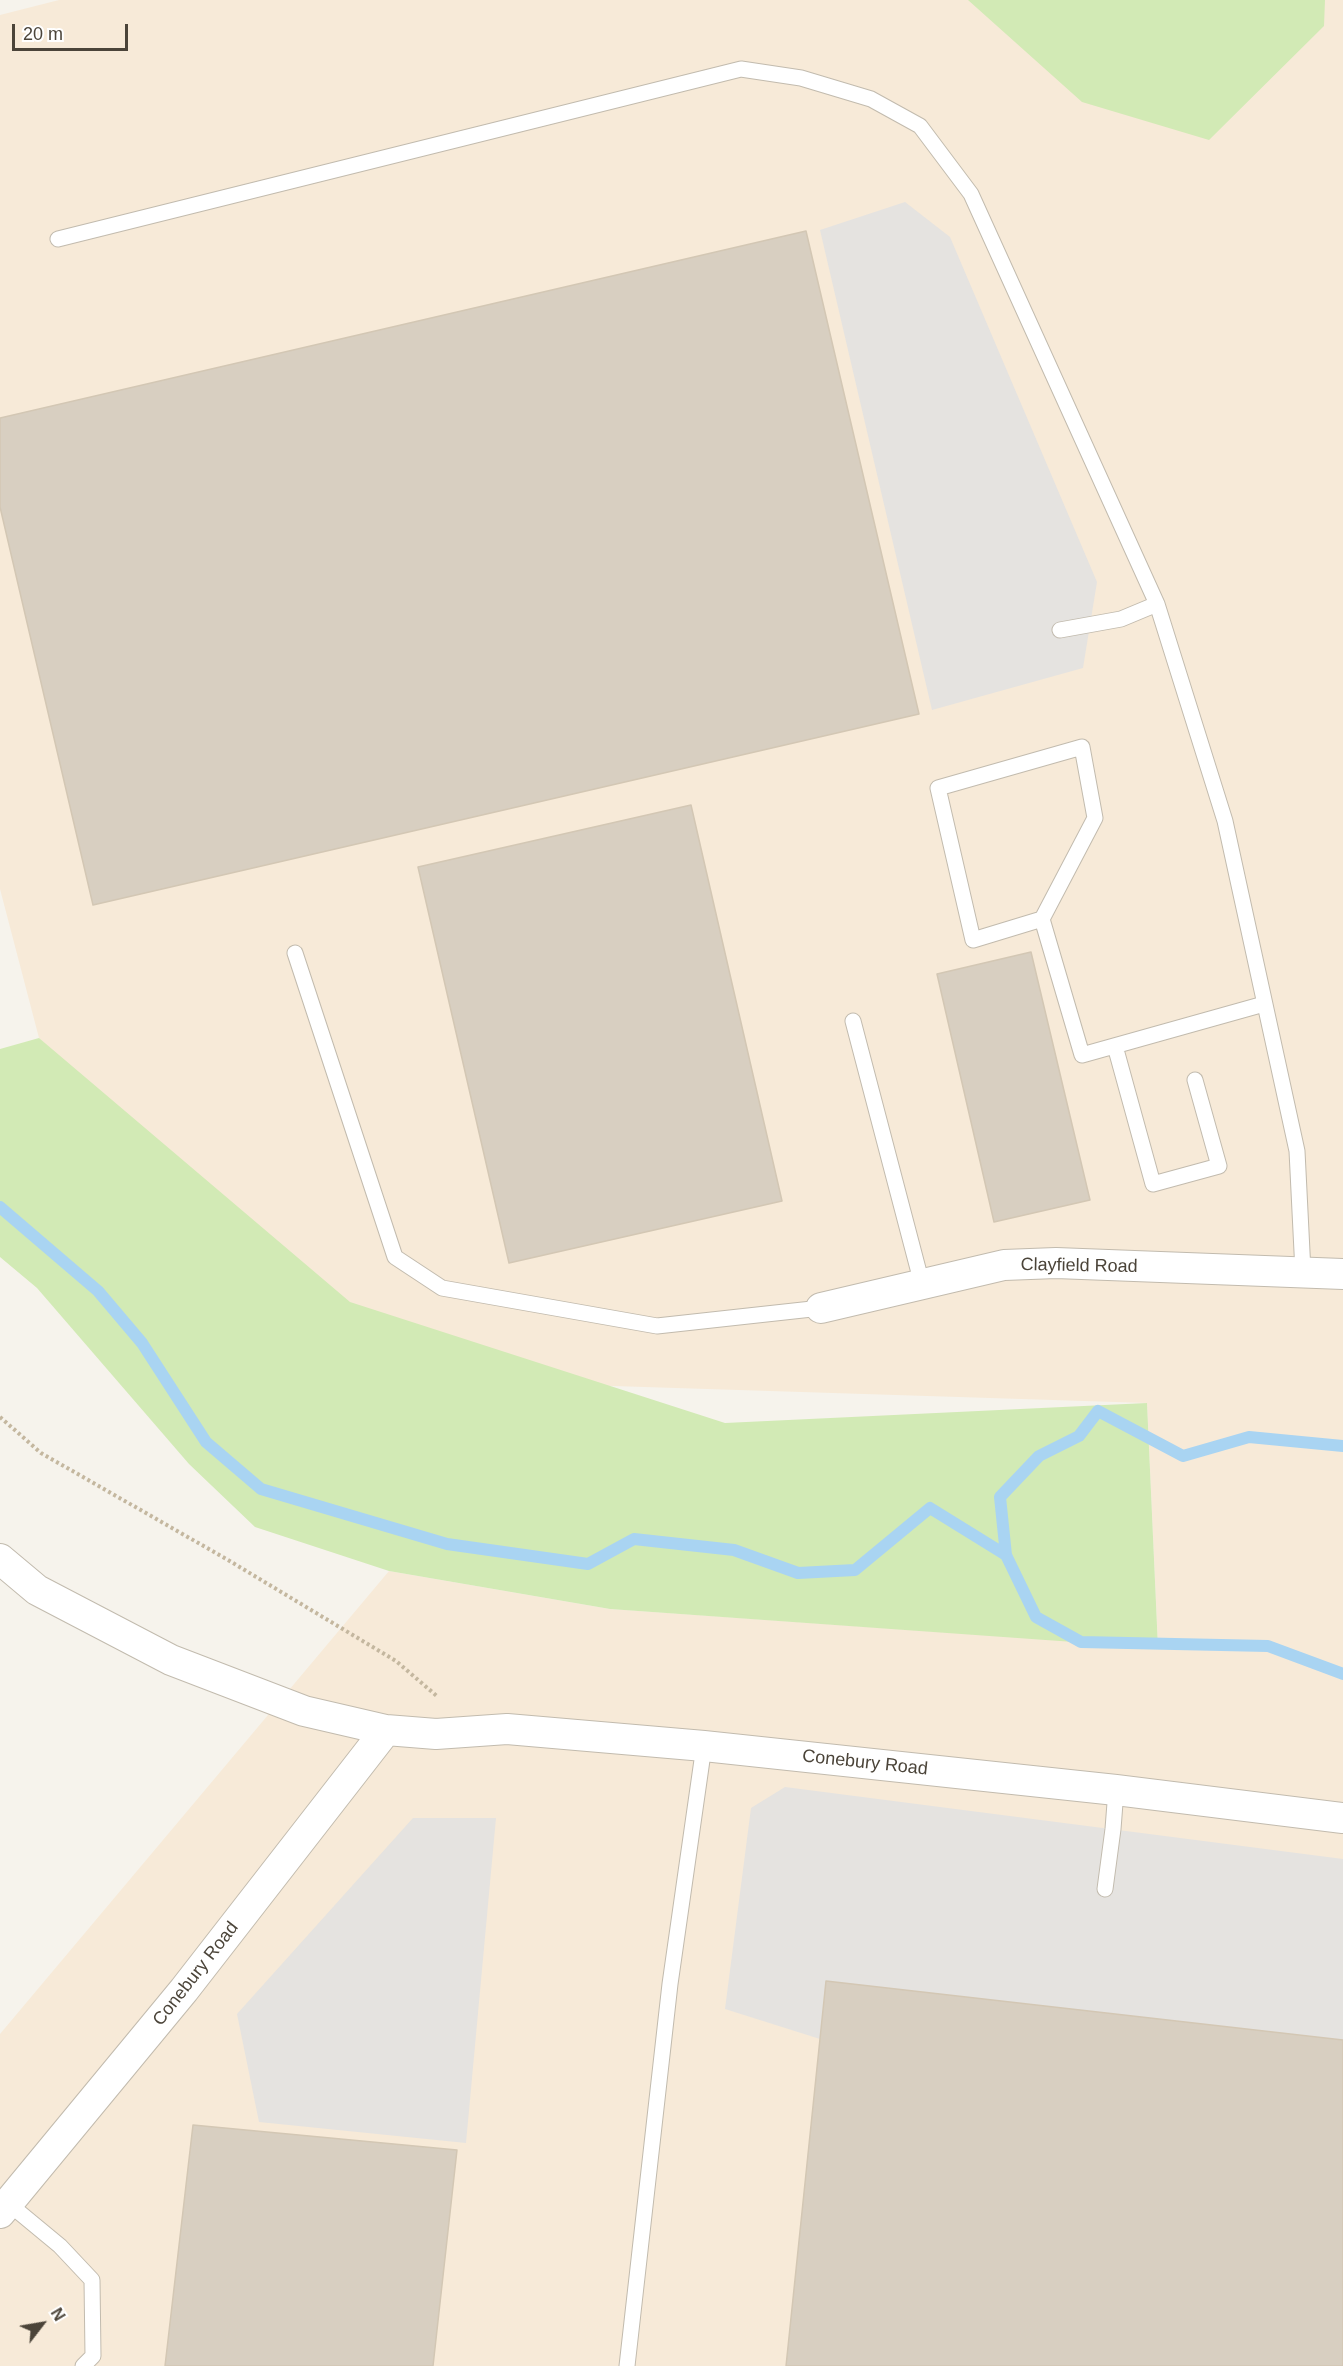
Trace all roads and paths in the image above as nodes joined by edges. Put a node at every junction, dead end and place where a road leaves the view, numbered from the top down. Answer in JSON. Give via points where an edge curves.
{"nodes":[{"id":1,"x":58,"y":239,"type":"dead end"},
{"id":2,"x":1157,"y":604,"type":"junction"},
{"id":3,"x":1060,"y":630,"type":"dead end"},
{"id":4,"x":1042,"y":919,"type":"junction"},
{"id":5,"x":295,"y":953,"type":"dead end"},
{"id":6,"x":1264,"y":1004,"type":"junction"},
{"id":7,"x":853,"y":1021,"type":"dead end"},
{"id":8,"x":1115,"y":1046,"type":"junction"},
{"id":9,"x":1195,"y":1080,"type":"dead end"},
{"id":10,"x":1303,"y":1272,"type":"junction"},
{"id":11,"x":1343,"y":1274,"type":"edge"},
{"id":12,"x":922,"y":1284,"type":"junction"},
{"id":13,"x":821,"y":1308,"type":"joint"},
{"id":14,"x":0,"y":1417,"type":"edge"},
{"id":15,"x":0,"y":1559,"type":"edge"},
{"id":16,"x":396,"y":1661,"type":"dead end"},
{"id":17,"x":386,"y":1730,"type":"junction"},
{"id":18,"x":704,"y":1746,"type":"junction"},
{"id":19,"x":1116,"y":1790,"type":"junction"},
{"id":20,"x":1343,"y":1818,"type":"edge"},
{"id":21,"x":1105,"y":1889,"type":"dead end"},
{"id":22,"x":4,"y":2208,"type":"edge"},
{"id":23,"x":83,"y":2366,"type":"edge"},
{"id":24,"x":627,"y":2366,"type":"edge"}],
"edges":[{"from":1,"to":2,"type":"lane","via":[[741,69],[801,78],[871,99],[920,126],[971,194]]},
{"from":2,"to":3,"type":"lane","via":[[1121,619]]},
{"from":2,"to":6,"type":"lane","via":[[1225,821]]},
{"from":4,"to":4,"type":"lane","via":[[1095,818],[1082,747],[938,788],[973,940]]},
{"from":4,"to":8,"type":"lane","via":[[1082,1055]]},
{"from":5,"to":13,"type":"lane","via":[[395,1257],[442,1288],[657,1326]]},
{"from":6,"to":8,"type":"lane"},
{"from":6,"to":10,"type":"lane","via":[[1297,1152]]},
{"from":7,"to":12,"type":"lane"},
{"from":8,"to":9,"type":"lane","via":[[1154,1184],[1219,1166]]},
{"from":10,"to":11,"type":"street","name":"Clayfield Road"},
{"from":10,"to":12,"type":"street","name":"Clayfield Road","via":[[1004,1264]]},
{"from":12,"to":13,"type":"street","name":"Clayfield Road"},
{"from":14,"to":16,"type":"path","via":[[41,1453]]},
{"from":15,"to":17,"type":"street","name":"Conebury Road","via":[[37,1590],[171,1660],[304,1711]]},
{"from":17,"to":18,"type":"street","name":"Conebury Road","via":[[436,1734],[507,1729]]},
{"from":17,"to":22,"type":"street","name":"Conebury Road","via":[[184,1990]]},
{"from":18,"to":19,"type":"street","name":"Conebury Road"},
{"from":18,"to":24,"type":"lane","via":[[670,1984]]},
{"from":19,"to":20,"type":"street","name":"Conebury Road"},
{"from":19,"to":21,"type":"lane"},
{"from":22,"to":23,"type":"lane","via":[[60,2246],[92,2280],[93,2356]]}]}
